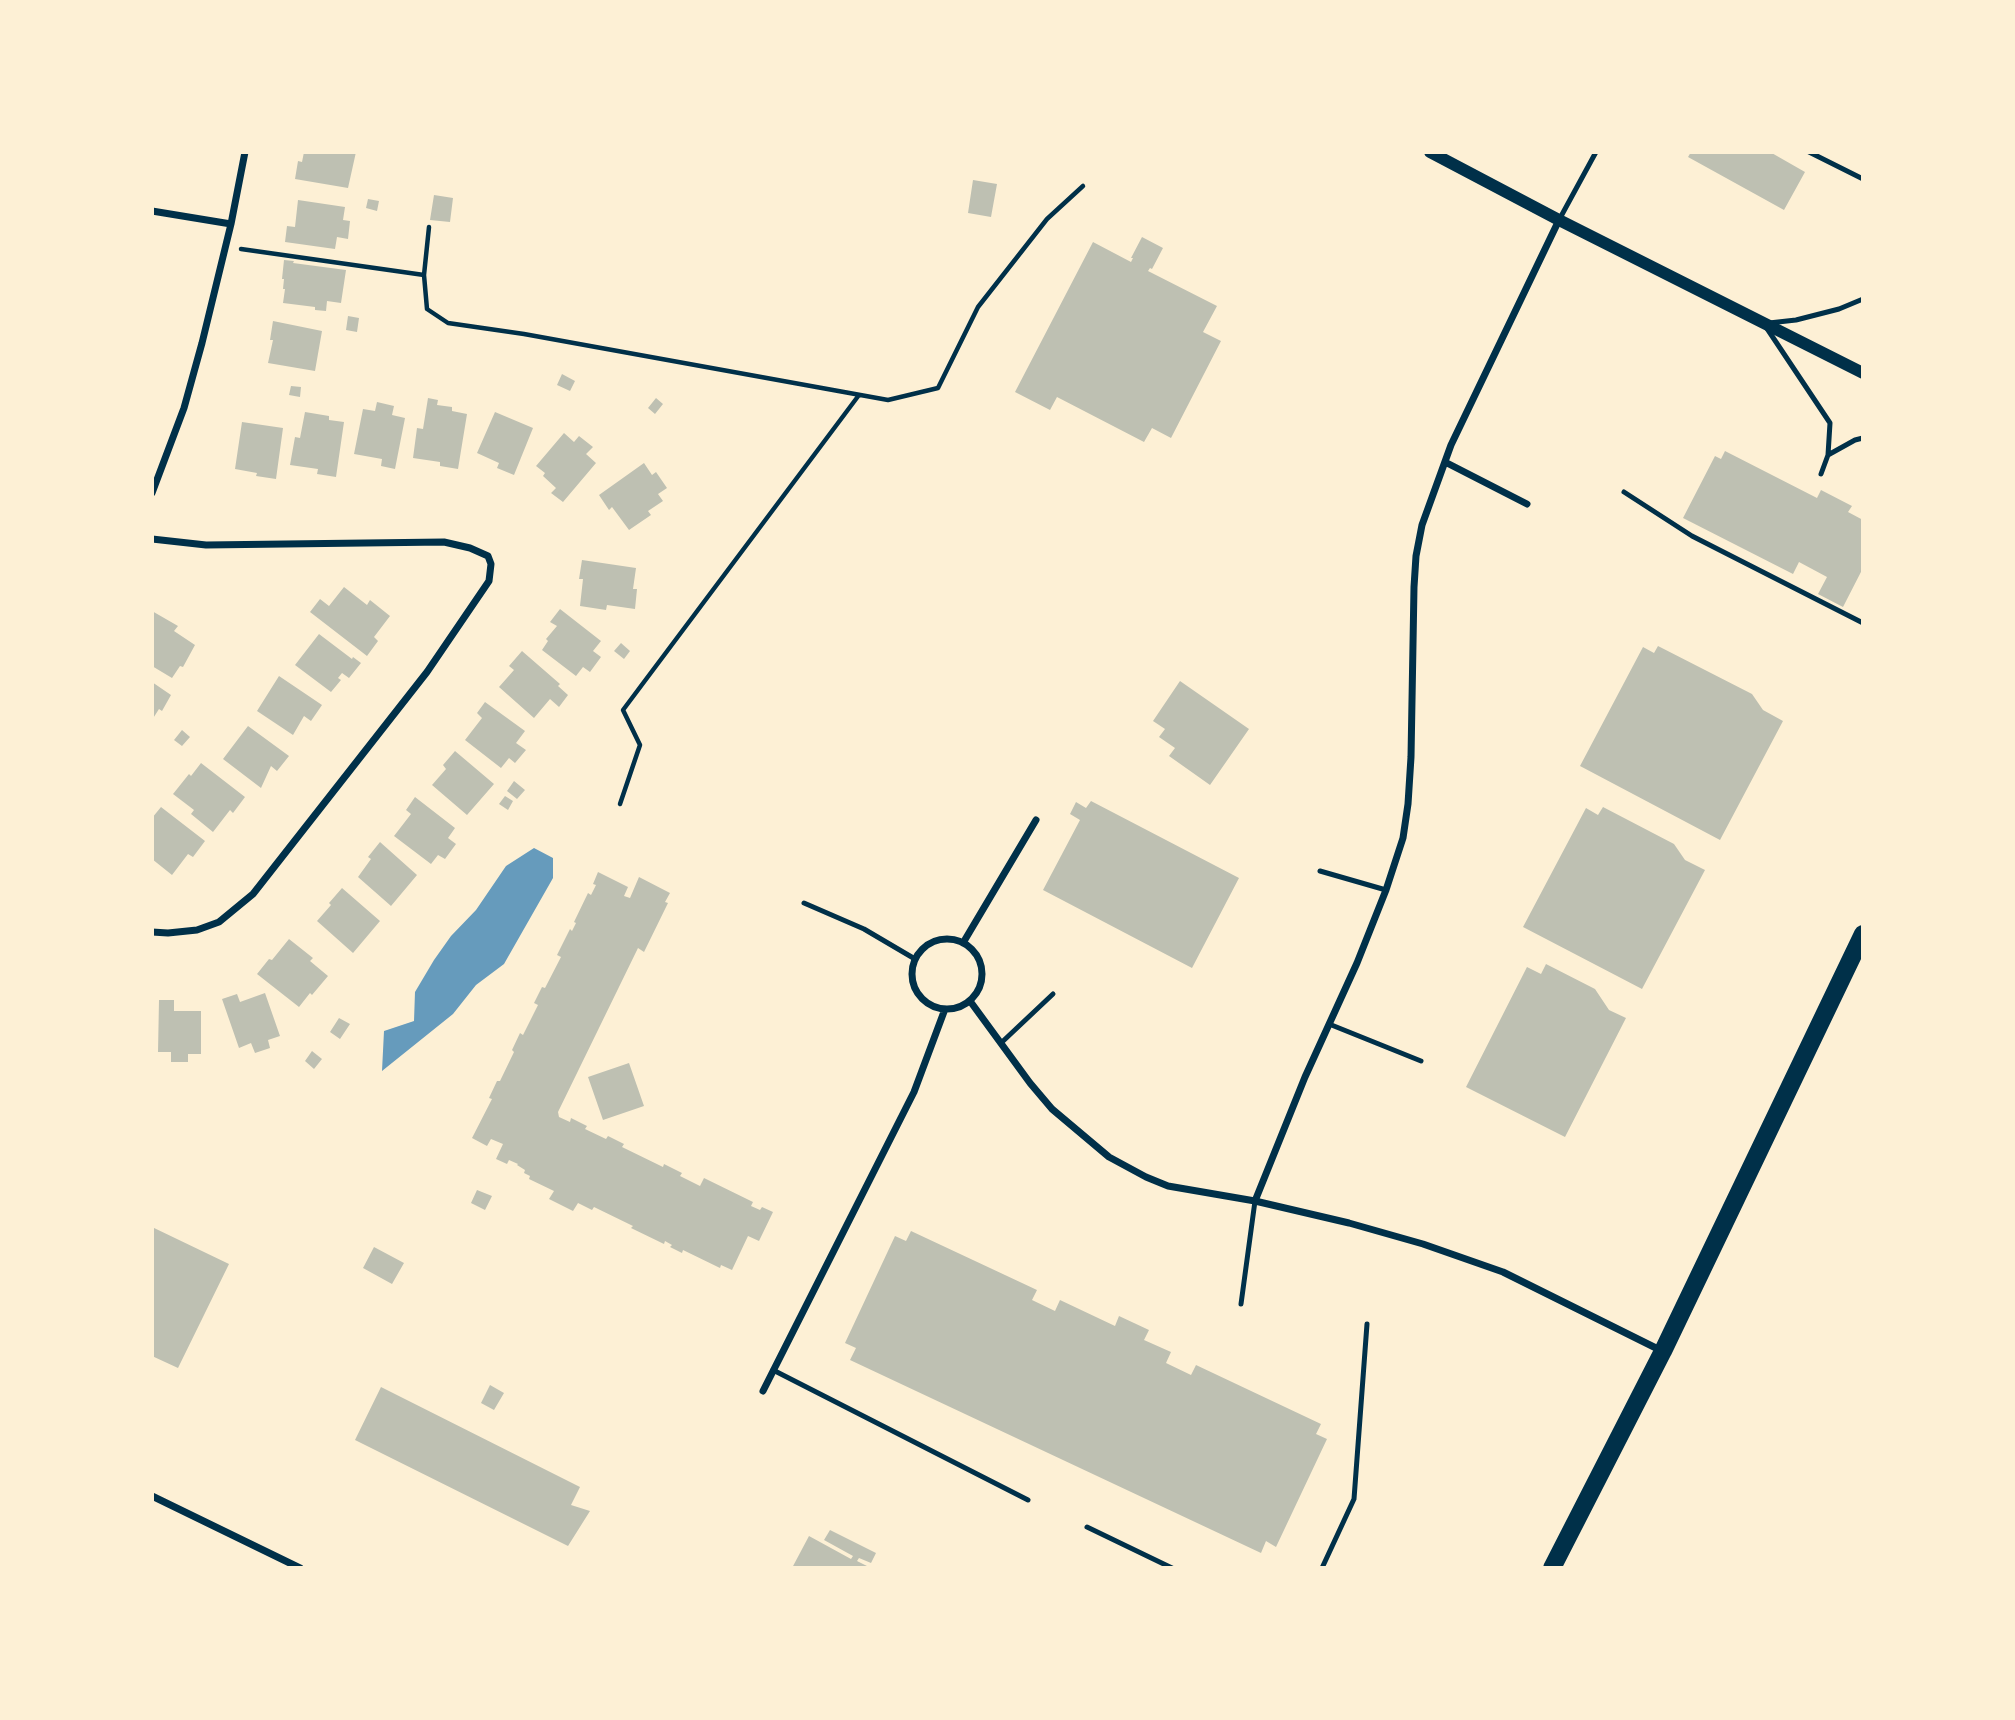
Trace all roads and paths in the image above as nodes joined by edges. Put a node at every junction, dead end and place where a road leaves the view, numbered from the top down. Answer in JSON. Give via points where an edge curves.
{"nodes":[{"id":1,"x":245,"y":152,"type":"edge"},
{"id":2,"x":1430,"y":152,"type":"edge"},
{"id":3,"x":1596,"y":152,"type":"edge"},
{"id":4,"x":1809,"y":152,"type":"edge"},
{"id":5,"x":1863,"y":179,"type":"edge"},
{"id":6,"x":1083,"y":186,"type":"dead end"},
{"id":7,"x":152,"y":211,"type":"edge"},
{"id":8,"x":1559,"y":220,"type":"junction"},
{"id":9,"x":231,"y":224,"type":"junction"},
{"id":10,"x":429,"y":227,"type":"dead end"},
{"id":11,"x":226,"y":246,"type":"junction"},
{"id":12,"x":424,"y":275,"type":"junction"},
{"id":13,"x":1863,"y":299,"type":"edge"},
{"id":14,"x":1764,"y":324,"type":"junction"},
{"id":15,"x":1863,"y":373,"type":"edge"},
{"id":16,"x":859,"y":395,"type":"junction"},
{"id":17,"x":1863,"y":438,"type":"edge"},
{"id":18,"x":1828,"y":455,"type":"junction"},
{"id":19,"x":1445,"y":462,"type":"junction"},
{"id":20,"x":1821,"y":474,"type":"dead end"},
{"id":21,"x":1624,"y":492,"type":"dead end"},
{"id":22,"x":152,"y":493,"type":"edge"},
{"id":23,"x":1527,"y":504,"type":"dead end"},
{"id":24,"x":152,"y":539,"type":"edge"},
{"id":25,"x":1863,"y":623,"type":"edge"},
{"id":26,"x":620,"y":804,"type":"dead end"},
{"id":27,"x":1036,"y":820,"type":"dead end"},
{"id":28,"x":1320,"y":871,"type":"dead end"},
{"id":29,"x":1386,"y":890,"type":"junction"},
{"id":30,"x":804,"y":903,"type":"dead end"},
{"id":31,"x":152,"y":932,"type":"edge"},
{"id":32,"x":1863,"y":934,"type":"edge"},
{"id":33,"x":962,"y":943,"type":"junction"},
{"id":34,"x":915,"y":959,"type":"junction"},
{"id":35,"x":1053,"y":994,"type":"dead end"},
{"id":36,"x":970,"y":1001,"type":"junction"},
{"id":37,"x":945,"y":1009,"type":"junction"},
{"id":38,"x":1329,"y":1024,"type":"junction"},
{"id":39,"x":1001,"y":1043,"type":"junction"},
{"id":40,"x":1421,"y":1061,"type":"dead end"},
{"id":41,"x":1255,"y":1201,"type":"junction"},
{"id":42,"x":1241,"y":1304,"type":"dead end"},
{"id":43,"x":1367,"y":1324,"type":"dead end"},
{"id":44,"x":1663,"y":1351,"type":"junction"},
{"id":45,"x":773,"y":1370,"type":"junction"},
{"id":46,"x":763,"y":1391,"type":"dead end"},
{"id":47,"x":152,"y":1496,"type":"edge"},
{"id":48,"x":1028,"y":1500,"type":"dead end"},
{"id":49,"x":1087,"y":1527,"type":"dead end"},
{"id":50,"x":300,"y":1568,"type":"edge"},
{"id":51,"x":1172,"y":1568,"type":"edge"},
{"id":52,"x":1322,"y":1568,"type":"edge"},
{"id":53,"x":1552,"y":1568,"type":"edge"}],
"edges":[{"from":1,"to":9,"type":"street"},
{"from":2,"to":8,"type":"street"},
{"from":3,"to":8,"type":"lane"},
{"from":4,"to":5,"type":"lane"},
{"from":6,"to":16,"type":"path","via":[[1047,219],[978,307],[938,388],[888,400]]},
{"from":7,"to":9,"type":"street"},
{"from":8,"to":14,"type":"street"},
{"from":8,"to":19,"type":"street"},
{"from":9,"to":11,"type":"street"},
{"from":10,"to":12,"type":"path"},
{"from":11,"to":12,"type":"path"},
{"from":11,"to":22,"type":"street","via":[[184,408]]},
{"from":12,"to":16,"type":"path","via":[[427,309],[448,323]]},
{"from":13,"to":14,"type":"lane","via":[[1796,320]]},
{"from":14,"to":15,"type":"street"},
{"from":14,"to":18,"type":"lane","via":[[1830,423]]},
{"from":16,"to":26,"type":"path","via":[[623,710],[640,745]]},
{"from":17,"to":18,"type":"lane"},
{"from":18,"to":20,"type":"lane"},
{"from":19,"to":23,"type":"street"},
{"from":19,"to":29,"type":"street","via":[[1416,556],[1408,804]]},
{"from":21,"to":25,"type":"lane","via":[[1692,536]]},
{"from":24,"to":31,"type":"street","via":[[206,545],[444,542],[488,556],[491,564],[489,581],[428,672],[253,894],[219,922],[197,930]]},
{"from":27,"to":33,"type":"street"},
{"from":28,"to":29,"type":"lane"},
{"from":29,"to":38,"type":"street"},
{"from":30,"to":34,"type":"lane","via":[[864,929]]},
{"from":32,"to":44,"type":"main road"},
{"from":33,"to":34,"type":"street","via":[[936,941]]},
{"from":33,"to":36,"type":"street","via":[[974,951],[982,976]]},
{"from":34,"to":37,"type":"street","via":[[914,986],[932,1006]]},
{"from":35,"to":39,"type":"lane"},
{"from":36,"to":37,"type":"street"},
{"from":36,"to":39,"type":"street"},
{"from":37,"to":45,"type":"street","via":[[914,1092]]},
{"from":38,"to":40,"type":"lane"},
{"from":38,"to":41,"type":"street"},
{"from":39,"to":41,"type":"street","via":[[1052,1109],[1109,1157],[1168,1186]]},
{"from":41,"to":42,"type":"lane"},
{"from":41,"to":44,"type":"street","via":[[1423,1244],[1503,1272]]},
{"from":43,"to":52,"type":"lane","via":[[1354,1499]]},
{"from":44,"to":53,"type":"main road"},
{"from":45,"to":46,"type":"street"},
{"from":45,"to":48,"type":"lane"},
{"from":47,"to":50,"type":"street"},
{"from":49,"to":51,"type":"lane"}]}
